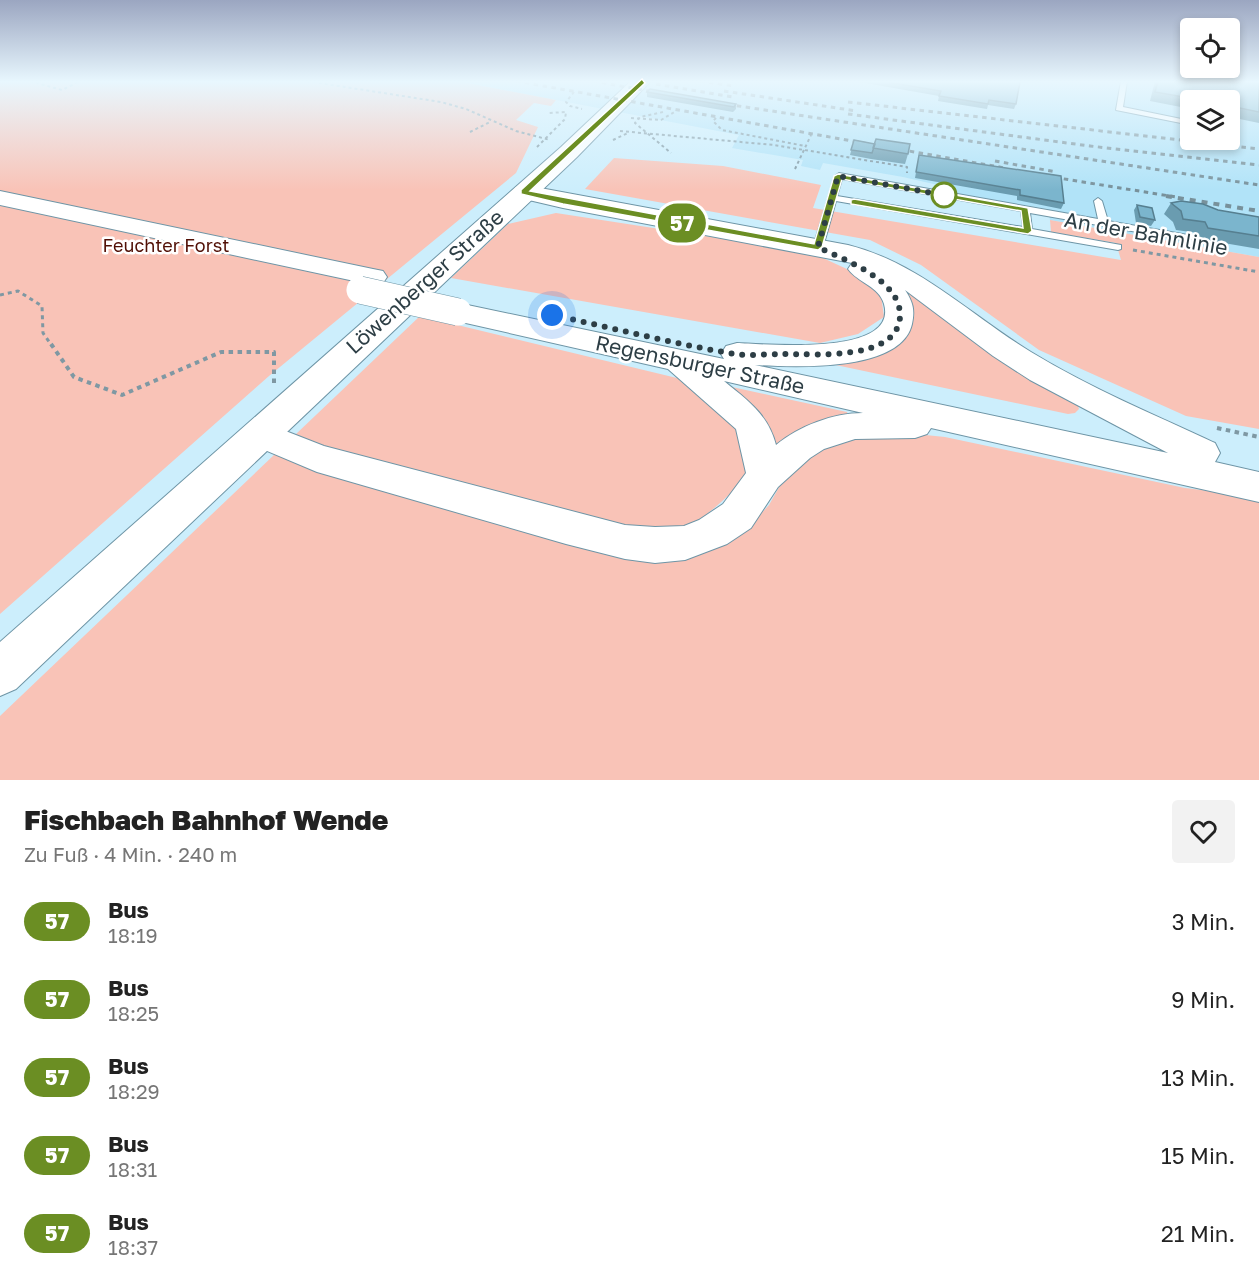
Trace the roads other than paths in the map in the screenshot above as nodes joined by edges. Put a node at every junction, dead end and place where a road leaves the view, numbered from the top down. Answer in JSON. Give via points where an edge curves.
{"nodes":[{"id":1,"x":604,"y":117,"type":"edge"},
{"id":2,"x":1164,"y":117,"type":"edge"},
{"id":3,"x":1180,"y":121,"type":"edge"},
{"id":4,"x":534,"y":183,"type":"junction"},
{"id":5,"x":0,"y":198,"type":"edge"},
{"id":6,"x":832,"y":198,"type":"junction"},
{"id":7,"x":1098,"y":201,"type":"dead end"},
{"id":8,"x":1025,"y":209,"type":"junction"},
{"id":9,"x":0,"y":212,"type":"edge"},
{"id":10,"x":1104,"y":223,"type":"junction"},
{"id":11,"x":1028,"y":231,"type":"junction"},
{"id":12,"x":1188,"y":238,"type":"dead end"},
{"id":13,"x":818,"y":247,"type":"junction"},
{"id":14,"x":1118,"y":247,"type":"road end"},
{"id":15,"x":366,"y":284,"type":"junction"},
{"id":16,"x":464,"y":305,"type":"junction"},
{"id":17,"x":737,"y":354,"type":"junction"},
{"id":18,"x":674,"y":360,"type":"junction"},
{"id":19,"x":980,"y":426,"type":"junction"},
{"id":20,"x":260,"y":434,"type":"junction"},
{"id":21,"x":1202,"y":453,"type":"junction"},
{"id":22,"x":1259,"y":465,"type":"edge"},
{"id":23,"x":765,"y":476,"type":"junction"},
{"id":24,"x":1259,"y":487,"type":"edge"},
{"id":25,"x":0,"y":673,"type":"edge"}],
"edges":[{"from":1,"to":4,"type":"main road","name":"Löwenberger Straße"},
{"from":2,"to":3,"type":"lane"},
{"from":4,"to":13,"type":"main road","via":[[563,201]]},
{"from":4,"to":20,"type":"main road","name":"Löwenberger Straße"},
{"from":5,"to":15,"type":"main road","name":"Regensburger Straße"},
{"from":6,"to":8,"type":"lane","via":[[838,176]]},
{"from":6,"to":11,"type":"lane","name":"An der Bahnlinie"},
{"from":6,"to":13,"type":"lane"},
{"from":7,"to":10,"type":"lane"},
{"from":8,"to":10,"type":"lane"},
{"from":8,"to":11,"type":"lane"},
{"from":9,"to":15,"type":"main road","name":"Regensburger Straße"},
{"from":10,"to":12,"type":"lane"},
{"from":11,"to":14,"type":"lane","name":"An der Bahnlinie"},
{"from":13,"to":17,"type":"main road","via":[[870,273],[885,285],[898,303],[897,329],[878,344],[849,353]]},
{"from":13,"to":21,"type":"main road","via":[[848,253],[899,273],[1042,374]]},
{"from":15,"to":16,"type":"main road","name":"Regensburger Straße","bridge":true},
{"from":16,"to":17,"type":"main road","name":"Regensburger Straße"},
{"from":16,"to":18,"type":"main road","name":"Regensburger Straße"},
{"from":17,"to":21,"type":"main road","name":"Regensburger Straße"},
{"from":18,"to":19,"type":"main road","name":"Regensburger Straße"},
{"from":18,"to":23,"type":"main road","via":[[748,420],[755,431]]},
{"from":19,"to":23,"type":"main road","via":[[878,425],[838,429],[797,448]]},
{"from":19,"to":24,"type":"main road","name":"Regensburger Straße"},
{"from":20,"to":23,"type":"main road","via":[[317,458],[625,542],[655,545],[685,543],[713,532],[737,516]]},
{"from":20,"to":25,"type":"main road","name":"Löwenberger Straße"},
{"from":21,"to":22,"type":"main road","name":"Regensburger Straße"}]}
